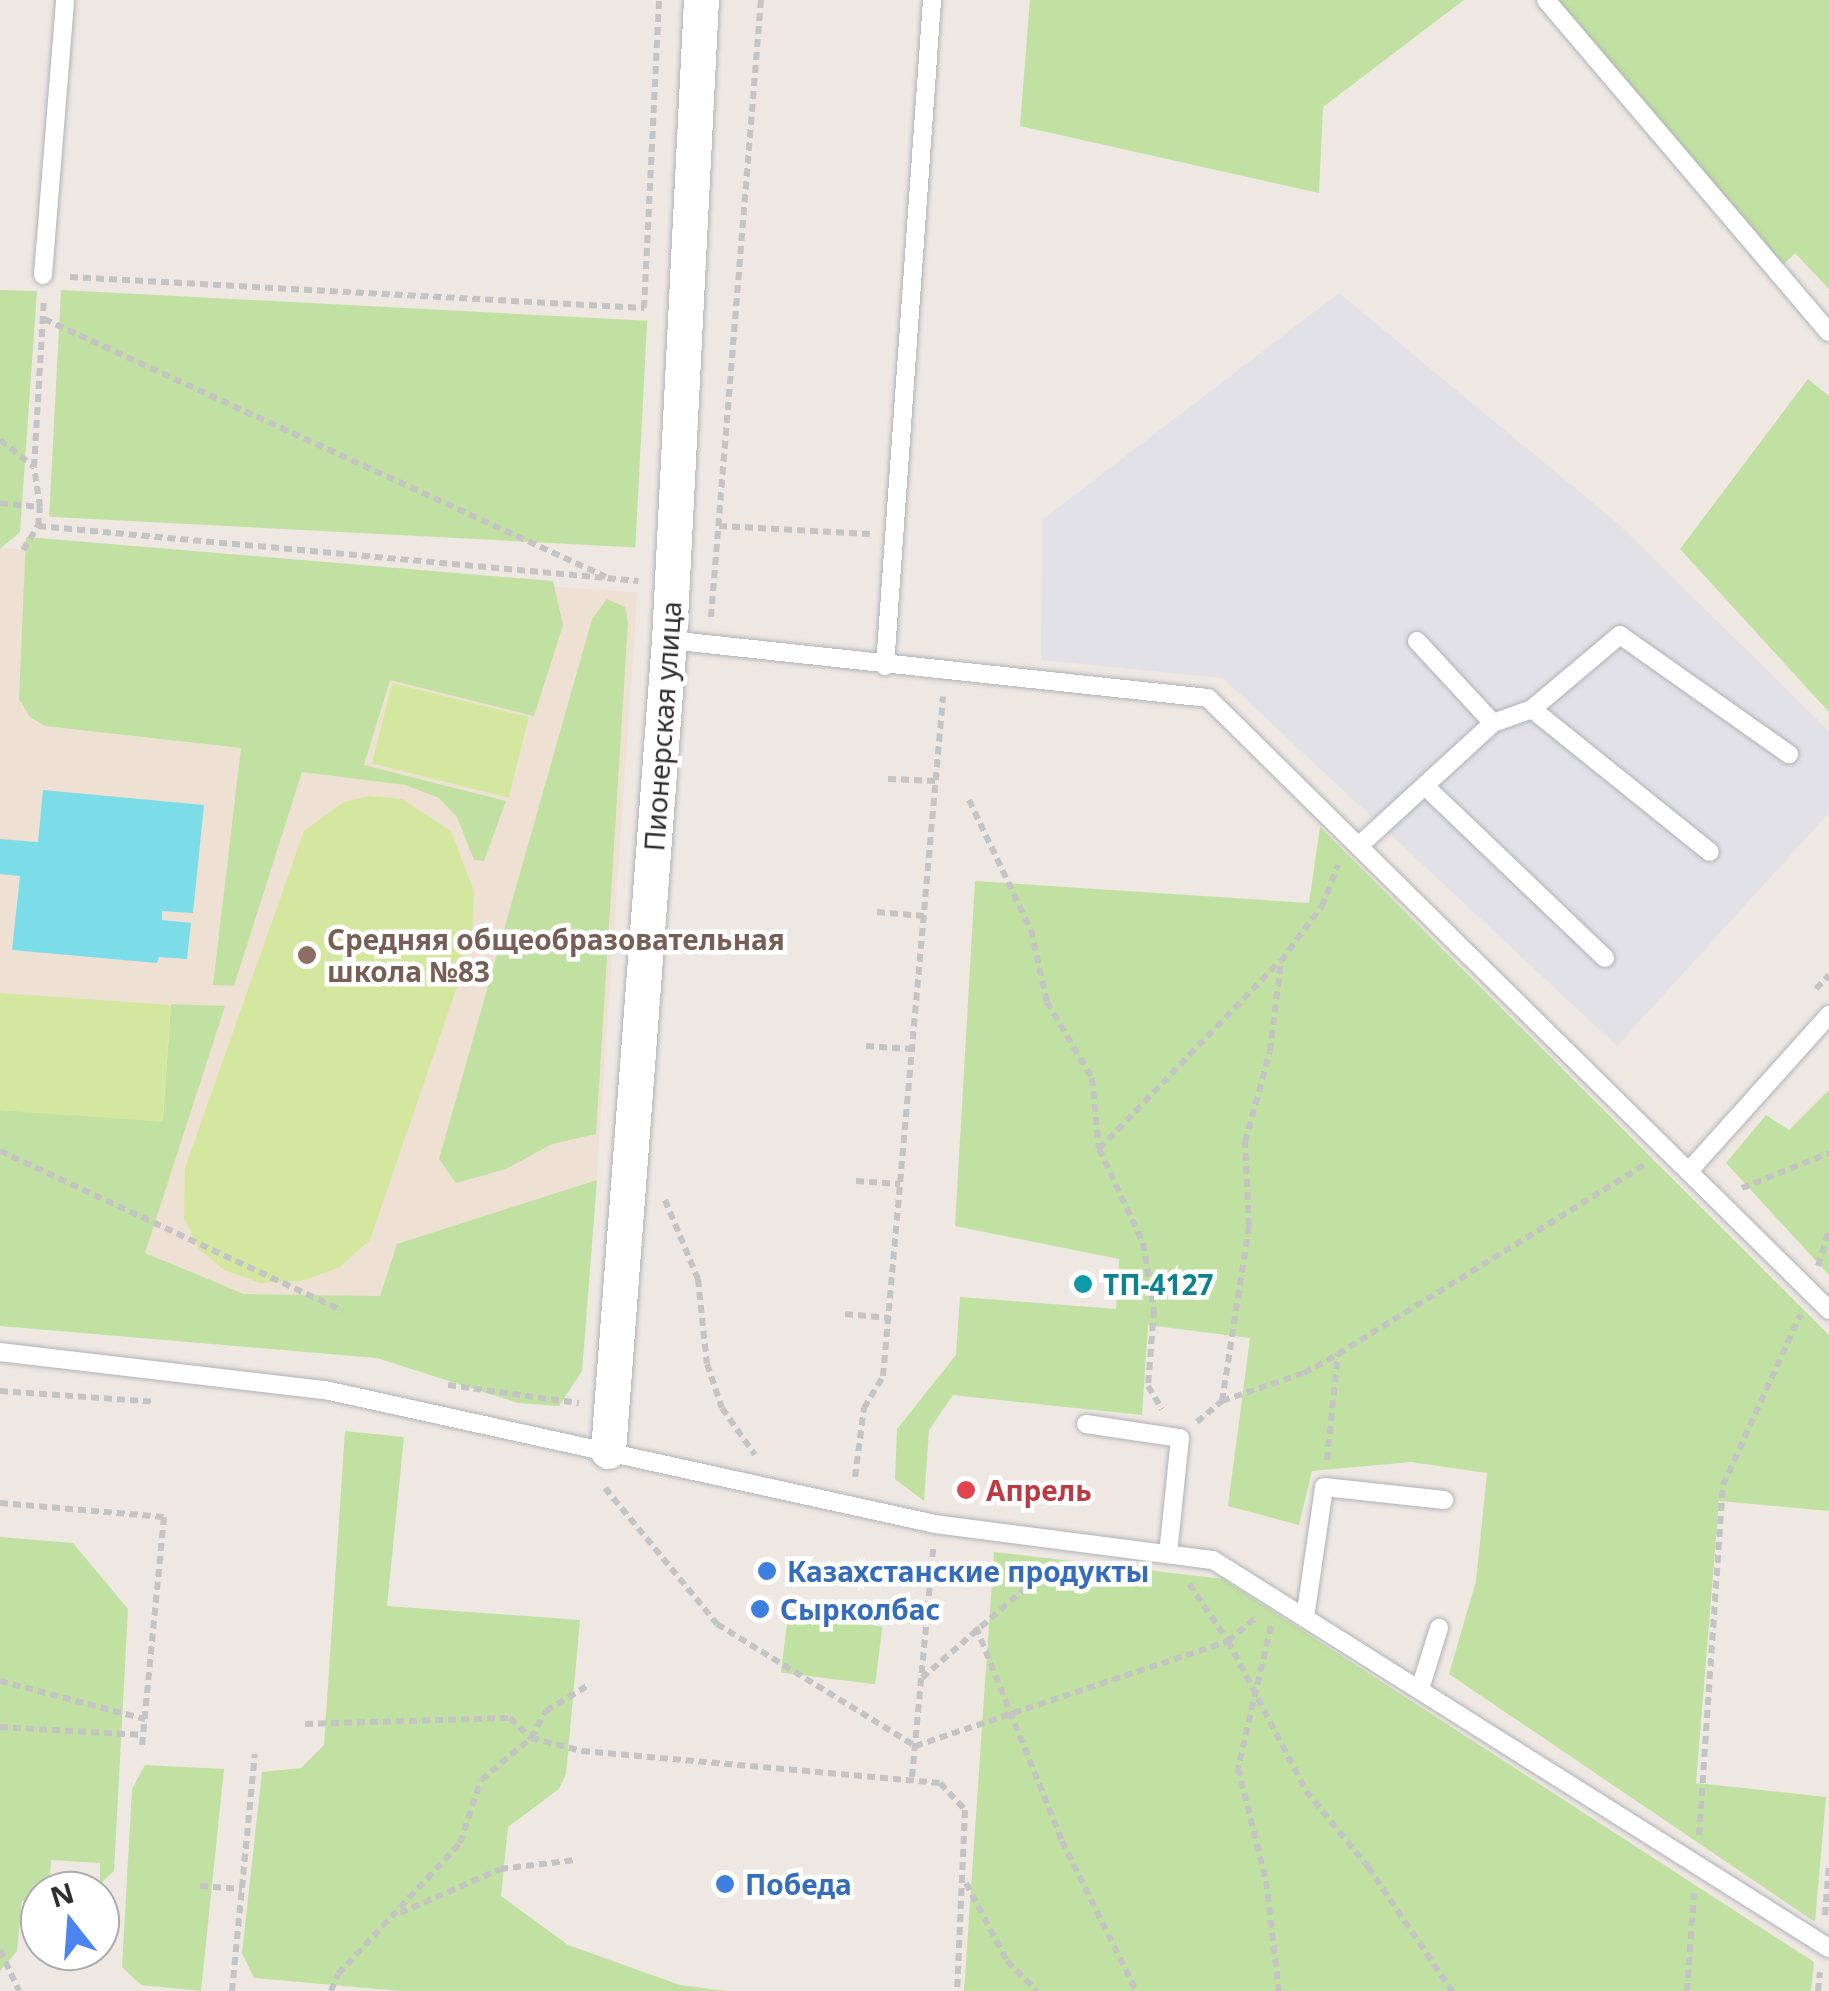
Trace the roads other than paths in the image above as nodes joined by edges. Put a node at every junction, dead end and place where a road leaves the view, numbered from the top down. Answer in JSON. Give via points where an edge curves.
{"nodes":[{"id":1,"x":65,"y":0,"type":"edge"},
{"id":2,"x":701,"y":0,"type":"edge"},
{"id":3,"x":932,"y":0,"type":"edge"},
{"id":4,"x":1546,"y":0,"type":"edge"},
{"id":5,"x":43,"y":275,"type":"road end"},
{"id":6,"x":1829,"y":332,"type":"edge"},
{"id":7,"x":669,"y":640,"type":"junction"},
{"id":8,"x":1418,"y":641,"type":"dead end"},
{"id":9,"x":885,"y":666,"type":"junction"},
{"id":10,"x":1532,"y":710,"type":"junction"},
{"id":11,"x":1493,"y":724,"type":"junction"},
{"id":12,"x":1789,"y":754,"type":"dead end"},
{"id":13,"x":1425,"y":786,"type":"junction"},
{"id":14,"x":1356,"y":838,"type":"junction"},
{"id":15,"x":1710,"y":852,"type":"dead end"},
{"id":16,"x":1605,"y":958,"type":"dead end"},
{"id":17,"x":1829,"y":1015,"type":"edge"},
{"id":18,"x":1690,"y":1171,"type":"junction"},
{"id":19,"x":1829,"y":1310,"type":"edge"},
{"id":20,"x":0,"y":1352,"type":"edge"},
{"id":21,"x":1086,"y":1424,"type":"dead end"},
{"id":22,"x":608,"y":1450,"type":"junction"},
{"id":23,"x":1444,"y":1500,"type":"dead end"},
{"id":24,"x":1168,"y":1554,"type":"junction"},
{"id":25,"x":1305,"y":1618,"type":"junction"},
{"id":26,"x":1439,"y":1628,"type":"dead end"},
{"id":27,"x":1420,"y":1689,"type":"junction"},
{"id":28,"x":1829,"y":1948,"type":"edge"}],
"edges":[{"from":1,"to":5,"type":"lane"},
{"from":2,"to":7,"type":"street","name":"Пионерская улица"},
{"from":3,"to":9,"type":"lane"},
{"from":4,"to":6,"type":"lane"},
{"from":7,"to":9,"type":"lane"},
{"from":7,"to":22,"type":"street","name":"Пионерская улица"},
{"from":8,"to":11,"type":"lane"},
{"from":9,"to":14,"type":"lane","via":[[1208,698]]},
{"from":10,"to":11,"type":"lane"},
{"from":10,"to":12,"type":"lane","via":[[1620,635]]},
{"from":10,"to":15,"type":"lane"},
{"from":11,"to":13,"type":"lane"},
{"from":13,"to":14,"type":"lane"},
{"from":13,"to":16,"type":"lane"},
{"from":14,"to":18,"type":"lane"},
{"from":17,"to":18,"type":"lane"},
{"from":18,"to":19,"type":"lane"},
{"from":20,"to":22,"type":"lane","via":[[324,1390]]},
{"from":21,"to":24,"type":"lane","via":[[1180,1438]]},
{"from":22,"to":24,"type":"lane","via":[[935,1524]]},
{"from":23,"to":25,"type":"lane","via":[[1324,1486]]},
{"from":24,"to":25,"type":"lane","via":[[1213,1560]]},
{"from":25,"to":27,"type":"lane"},
{"from":26,"to":27,"type":"lane"},
{"from":27,"to":28,"type":"lane"}]}
